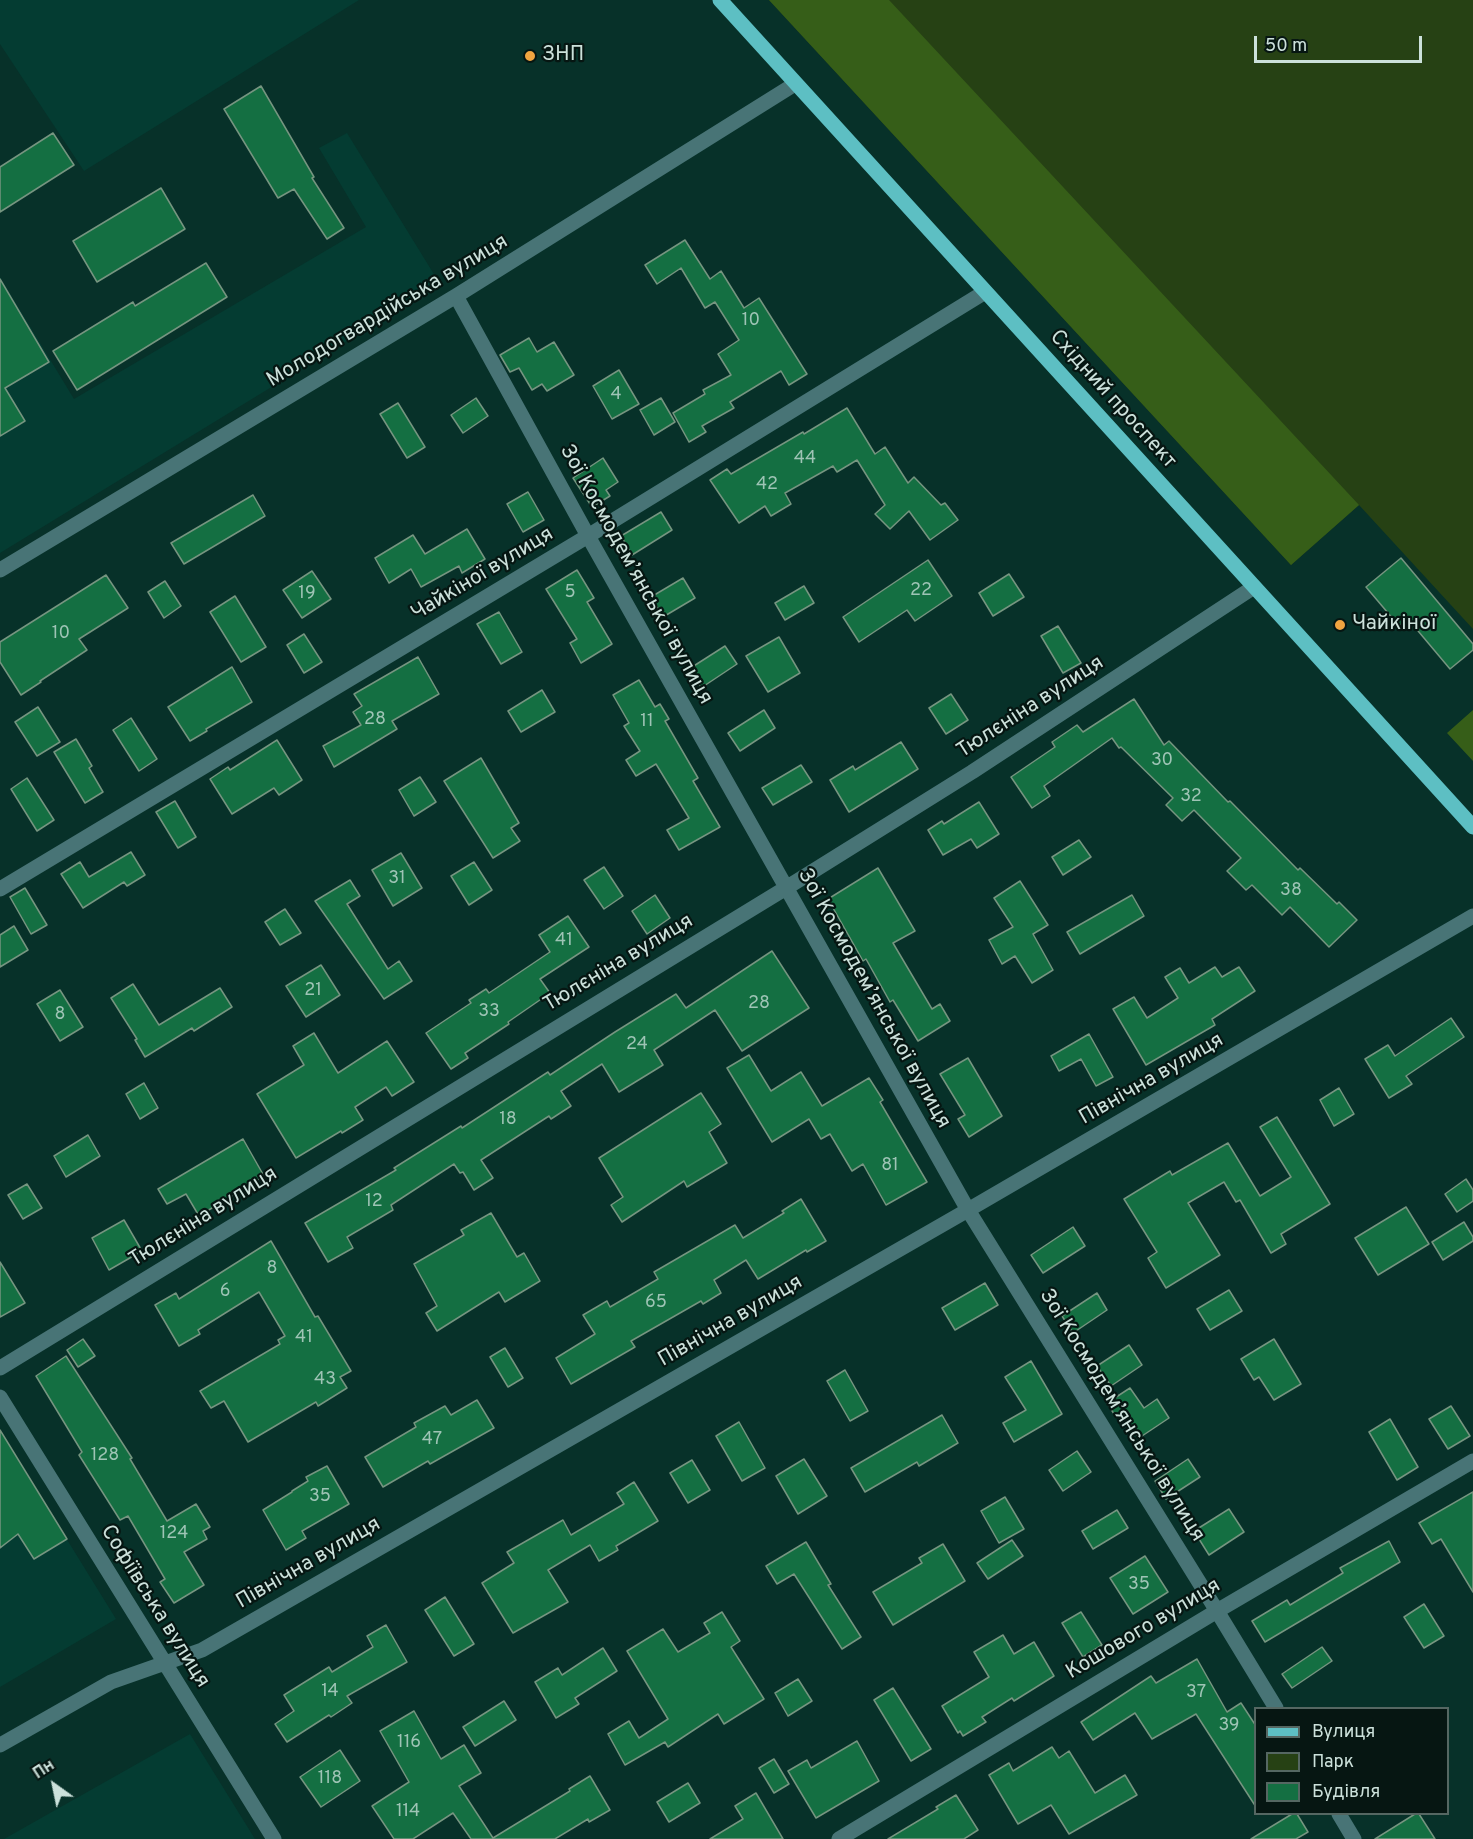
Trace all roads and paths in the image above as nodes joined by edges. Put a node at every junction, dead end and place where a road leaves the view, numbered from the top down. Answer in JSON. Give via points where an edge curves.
{"nodes":[{"id":1,"x":720,"y":0,"type":"edge"},
{"id":2,"x":795,"y":84,"type":"junction"},
{"id":3,"x":985,"y":292,"type":"junction"},
{"id":4,"x":456,"y":296,"type":"junction"},
{"id":5,"x":588,"y":536,"type":"junction"},
{"id":6,"x":0,"y":570,"type":"edge"},
{"id":7,"x":1254,"y":587,"type":"junction"},
{"id":8,"x":1473,"y":827,"type":"edge"},
{"id":9,"x":786,"y":888,"type":"junction"},
{"id":10,"x":0,"y":889,"type":"edge"},
{"id":11,"x":1473,"y":916,"type":"edge"},
{"id":12,"x":968,"y":1210,"type":"junction"},
{"id":13,"x":0,"y":1368,"type":"edge"},
{"id":14,"x":0,"y":1397,"type":"edge"},
{"id":15,"x":1473,"y":1461,"type":"edge"},
{"id":16,"x":1217,"y":1611,"type":"junction"},
{"id":17,"x":164,"y":1664,"type":"junction"},
{"id":18,"x":1275,"y":1707,"type":"edge"},
{"id":19,"x":0,"y":1745,"type":"edge"},
{"id":20,"x":1340,"y":1815,"type":"edge"},
{"id":21,"x":274,"y":1839,"type":"edge"},
{"id":22,"x":839,"y":1839,"type":"edge"},
{"id":23,"x":1354,"y":1839,"type":"edge"}],
"edges":[{"from":1,"to":2,"type":"main road","name":"Східний проспект"},
{"from":2,"to":3,"type":"main road","name":"Східний проспект"},
{"from":2,"to":4,"type":"street","name":"Молодогвардійська вулиця"},
{"from":3,"to":5,"type":"street","name":"Чайкіної вулиця"},
{"from":3,"to":7,"type":"main road","name":"Східний проспект"},
{"from":4,"to":5,"type":"street","name":"Зої Космодем’янської вулиця"},
{"from":4,"to":6,"type":"street","name":"Молодогвардійська вулиця"},
{"from":5,"to":9,"type":"street","name":"Зої Космодем’янської вулиця"},
{"from":5,"to":10,"type":"street","name":"Чайкіної вулиця"},
{"from":7,"to":8,"type":"main road","name":"Східний проспект"},
{"from":7,"to":9,"type":"street","name":"Тюлєніна вулиця","via":[[972,772]]},
{"from":9,"to":12,"type":"street","name":"Зої Космодем’янської вулиця"},
{"from":9,"to":13,"type":"street","name":"Тюлєніна вулиця"},
{"from":11,"to":12,"type":"street","name":"Північна вулиця"},
{"from":12,"to":16,"type":"street","name":"Зої Космодем’янської вулиця"},
{"from":12,"to":17,"type":"street","name":"Північна вулиця","via":[[202,1650]]},
{"from":14,"to":17,"type":"street","name":"Софіївська вулиця"},
{"from":15,"to":16,"type":"street","name":"Кошового вулиця"},
{"from":16,"to":18,"type":"street","name":"Зої Космодем’янської вулиця"},
{"from":16,"to":22,"type":"street","name":"Кошового вулиця"},
{"from":17,"to":19,"type":"street","name":"Північна вулиця","via":[[111,1682]]},
{"from":17,"to":21,"type":"street","name":"Софіївська вулиця"},
{"from":20,"to":23,"type":"street"}]}
